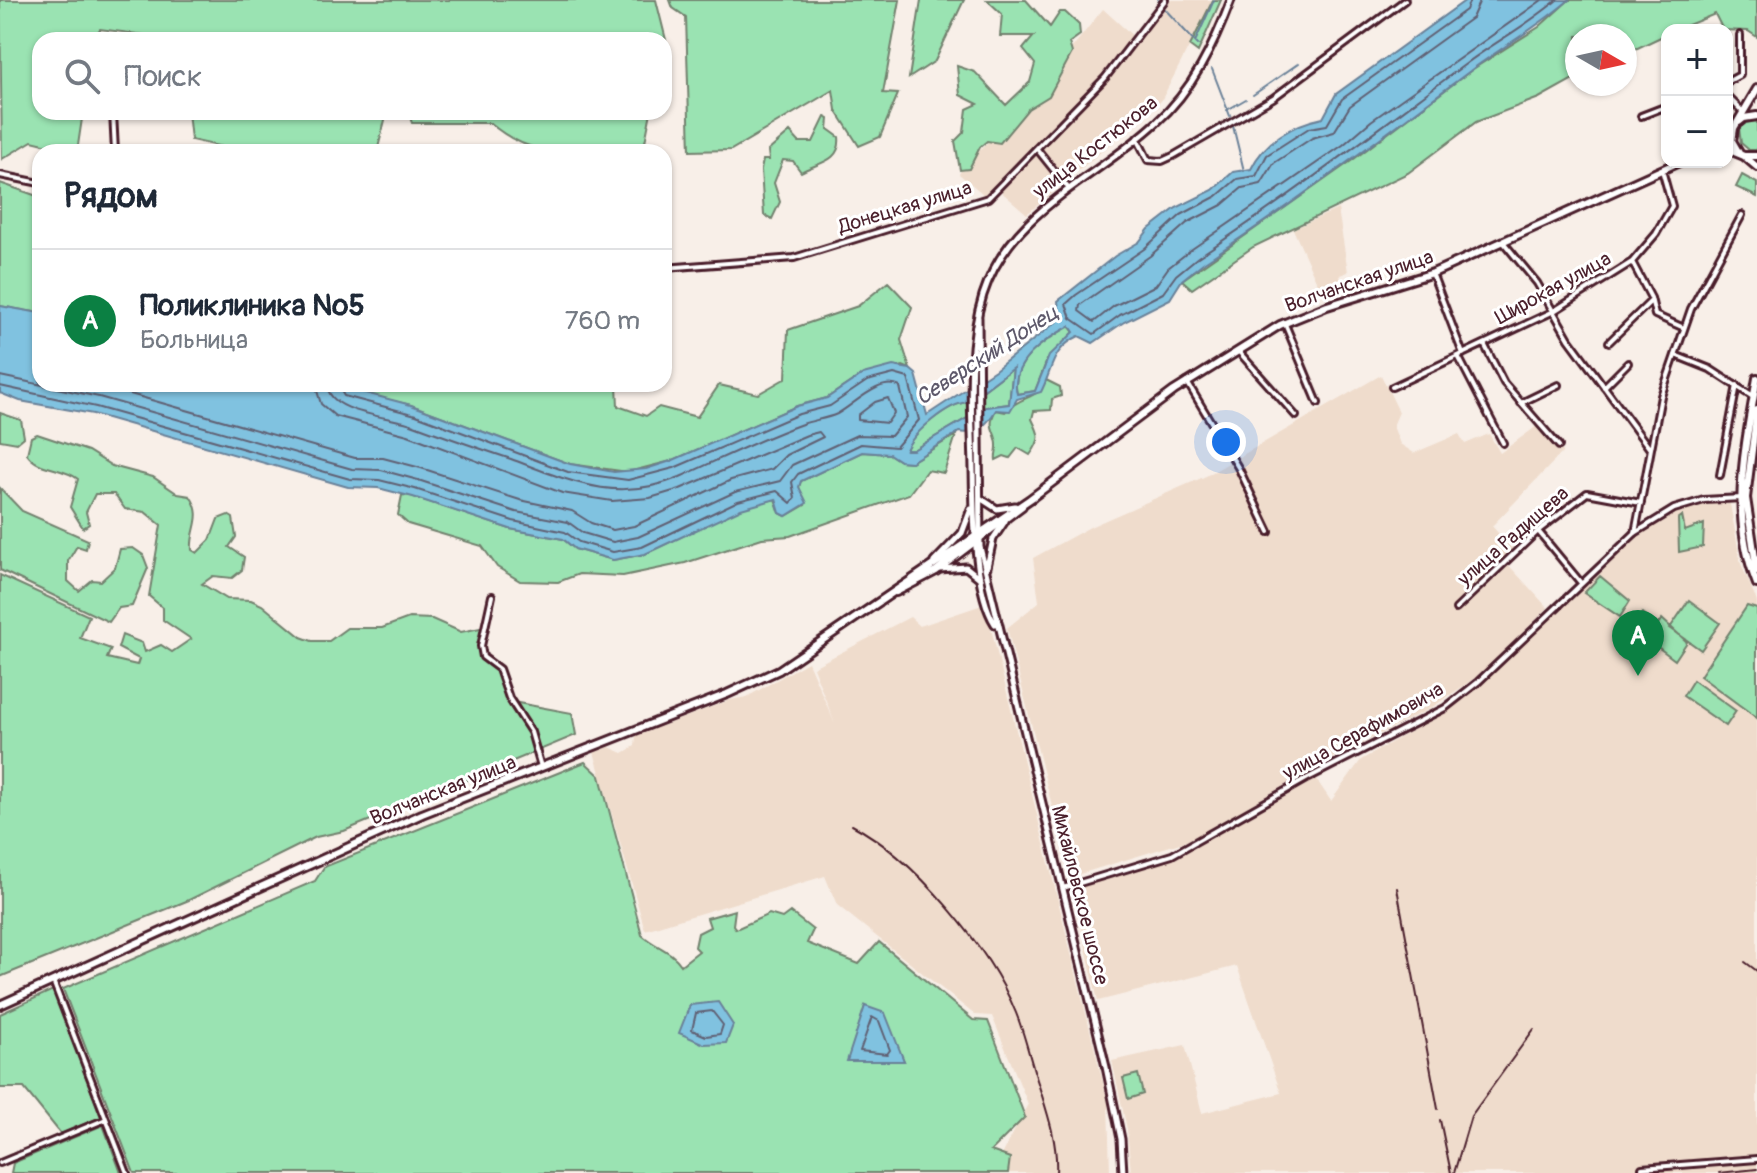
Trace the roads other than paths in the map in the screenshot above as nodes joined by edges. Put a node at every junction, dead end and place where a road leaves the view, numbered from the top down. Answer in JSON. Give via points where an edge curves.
{"nodes":[{"id":1,"x":1165,"y":0,"type":"edge"},
{"id":2,"x":1231,"y":0,"type":"edge"},
{"id":3,"x":1405,"y":0,"type":"edge"},
{"id":4,"x":1740,"y":35,"type":"dead end"},
{"id":5,"x":1733,"y":79,"type":"edge"},
{"id":6,"x":1757,"y":89,"type":"edge"},
{"id":7,"x":1733,"y":102,"type":"edge"},
{"id":8,"x":1661,"y":108,"type":"edge"},
{"id":9,"x":1743,"y":112,"type":"junction"},
{"id":10,"x":1641,"y":116,"type":"dead end"},
{"id":11,"x":1756,"y":116,"type":"edge"},
{"id":12,"x":113,"y":120,"type":"edge"},
{"id":13,"x":1735,"y":126,"type":"junction"},
{"id":14,"x":1137,"y":138,"type":"junction"},
{"id":15,"x":115,"y":144,"type":"edge"},
{"id":16,"x":1037,"y":149,"type":"junction"},
{"id":17,"x":1733,"y":151,"type":"edge"},
{"id":18,"x":1742,"y":154,"type":"junction"},
{"id":19,"x":1757,"y":156,"type":"edge"},
{"id":20,"x":1757,"y":167,"type":"edge"},
{"id":21,"x":1666,"y":168,"type":"edge"},
{"id":22,"x":1662,"y":170,"type":"junction"},
{"id":23,"x":0,"y":175,"type":"edge"},
{"id":24,"x":32,"y":181,"type":"edge"},
{"id":25,"x":1069,"y":189,"type":"junction"},
{"id":26,"x":1742,"y":215,"type":"dead end"},
{"id":27,"x":1504,"y":243,"type":"junction"},
{"id":28,"x":1632,"y":262,"type":"junction"},
{"id":29,"x":672,"y":267,"type":"edge"},
{"id":30,"x":1432,"y":273,"type":"junction"},
{"id":31,"x":1651,"y":301,"type":"junction"},
{"id":32,"x":1554,"y":311,"type":"junction"},
{"id":33,"x":1284,"y":323,"type":"junction"},
{"id":34,"x":1684,"y":328,"type":"junction"},
{"id":35,"x":1609,"y":342,"type":"dead end"},
{"id":36,"x":1484,"y":344,"type":"junction"},
{"id":37,"x":1238,"y":350,"type":"junction"},
{"id":38,"x":1461,"y":355,"type":"junction"},
{"id":39,"x":1675,"y":355,"type":"junction"},
{"id":40,"x":1628,"y":363,"type":"dead end"},
{"id":41,"x":1757,"y":378,"type":"edge"},
{"id":42,"x":1187,"y":382,"type":"junction"},
{"id":43,"x":1558,"y":385,"type":"dead end"},
{"id":44,"x":1737,"y":385,"type":"junction"},
{"id":45,"x":1392,"y":387,"type":"dead end"},
{"id":46,"x":1604,"y":387,"type":"junction"},
{"id":47,"x":1754,"y":397,"type":"junction"},
{"id":48,"x":1318,"y":403,"type":"dead end"},
{"id":49,"x":1521,"y":403,"type":"junction"},
{"id":50,"x":1757,"y":410,"type":"edge"},
{"id":51,"x":1296,"y":416,"type":"dead end"},
{"id":52,"x":1503,"y":443,"type":"dead end"},
{"id":53,"x":1559,"y":446,"type":"dead end"},
{"id":54,"x":1751,"y":447,"type":"edge"},
{"id":55,"x":1651,"y":450,"type":"junction"},
{"id":56,"x":1720,"y":475,"type":"dead end"},
{"id":57,"x":976,"y":494,"type":"junction"},
{"id":58,"x":1033,"y":497,"type":"junction"},
{"id":59,"x":1742,"y":498,"type":"junction"},
{"id":60,"x":1641,"y":503,"type":"junction"},
{"id":61,"x":1015,"y":506,"type":"junction"},
{"id":62,"x":1007,"y":519,"type":"junction"},
{"id":63,"x":1538,"y":531,"type":"junction"},
{"id":64,"x":1269,"y":532,"type":"dead end"},
{"id":65,"x":1635,"y":533,"type":"junction"},
{"id":66,"x":976,"y":536,"type":"junction"},
{"id":67,"x":1754,"y":538,"type":"edge"},
{"id":68,"x":933,"y":562,"type":"junction"},
{"id":69,"x":936,"y":571,"type":"junction"},
{"id":70,"x":1757,"y":571,"type":"edge"},
{"id":71,"x":986,"y":572,"type":"junction"},
{"id":72,"x":982,"y":581,"type":"junction"},
{"id":73,"x":1581,"y":583,"type":"junction"},
{"id":74,"x":1757,"y":584,"type":"edge"},
{"id":75,"x":891,"y":594,"type":"junction"},
{"id":76,"x":492,"y":596,"type":"dead end"},
{"id":77,"x":1456,"y":609,"type":"dead end"},
{"id":78,"x":997,"y":626,"type":"junction"},
{"id":79,"x":541,"y":767,"type":"junction"},
{"id":80,"x":1063,"y":888,"type":"junction"},
{"id":81,"x":53,"y":981,"type":"junction"},
{"id":82,"x":0,"y":1005,"type":"edge"},
{"id":83,"x":106,"y":1119,"type":"junction"},
{"id":84,"x":1757,"y":1159,"type":"edge"},
{"id":85,"x":0,"y":1163,"type":"edge"},
{"id":86,"x":1642,"y":1168,"type":"dead end"},
{"id":87,"x":127,"y":1173,"type":"edge"},
{"id":88,"x":1123,"y":1173,"type":"edge"}],
"edges":[{"from":1,"to":16,"type":"street","name":"Донецкая улица","via":[[1105,78]]},
{"from":2,"to":14,"type":"main road","name":"улица Костюкова","via":[[1191,81],[1172,108]]},
{"from":3,"to":14,"type":"street","via":[[1273,98],[1162,161],[1148,160]]},
{"from":4,"to":5,"type":"street","via":[[1740,75]]},
{"from":6,"to":9,"type":"main road"},
{"from":7,"to":9,"type":"street"},
{"from":8,"to":10,"type":"street"},
{"from":9,"to":11,"type":"main road"},
{"from":9,"to":13,"type":"main road"},
{"from":11,"to":13,"type":"main road"},
{"from":12,"to":15,"type":"street"},
{"from":13,"to":18,"type":"main road","via":[[1732,141]]},
{"from":14,"to":25,"type":"main road","name":"улица Костюкова"},
{"from":16,"to":25,"type":"street"},
{"from":16,"to":29,"type":"street","name":"Донецкая улица","via":[[988,198],[794,258]]},
{"from":17,"to":18,"type":"main road"},
{"from":18,"to":19,"type":"main road"},
{"from":18,"to":20,"type":"main road"},
{"from":21,"to":22,"type":"main road","name":"Волчанская улица"},
{"from":22,"to":27,"type":"main road","name":"Волчанская улица"},
{"from":22,"to":28,"type":"street","name":"Широкая улица","via":[[1672,206]]},
{"from":23,"to":24,"type":"street"},
{"from":25,"to":57,"type":"main road","name":"улица Костюкова","via":[[1010,242],[992,273],[978,317]]},
{"from":26,"to":34,"type":"street"},
{"from":27,"to":30,"type":"main road","name":"Волчанская улица"},
{"from":27,"to":32,"type":"street"},
{"from":28,"to":31,"type":"street"},
{"from":28,"to":32,"type":"street","name":"Широкая улица"},
{"from":30,"to":33,"type":"main road","name":"Волчанская улица"},
{"from":30,"to":38,"type":"street"},
{"from":31,"to":34,"type":"street","via":[[1655,315]]},
{"from":31,"to":35,"type":"street"},
{"from":32,"to":36,"type":"street","name":"Широкая улица"},
{"from":32,"to":46,"type":"street"},
{"from":33,"to":37,"type":"main road","name":"Волчанская улица"},
{"from":33,"to":48,"type":"street"},
{"from":34,"to":39,"type":"street"},
{"from":36,"to":38,"type":"street","name":"Широкая улица"},
{"from":36,"to":49,"type":"street"},
{"from":37,"to":42,"type":"main road","name":"Волчанская улица"},
{"from":37,"to":51,"type":"street"},
{"from":38,"to":45,"type":"street","name":"Широкая улица"},
{"from":38,"to":52,"type":"street"},
{"from":39,"to":44,"type":"street"},
{"from":39,"to":55,"type":"street"},
{"from":40,"to":46,"type":"street"},
{"from":41,"to":47,"type":"main road"},
{"from":42,"to":58,"type":"main road","name":"Волчанская улица"},
{"from":42,"to":64,"type":"street"},
{"from":43,"to":49,"type":"street"},
{"from":44,"to":47,"type":"street"},
{"from":44,"to":56,"type":"street"},
{"from":46,"to":55,"type":"street"},
{"from":47,"to":54,"type":"main road"},
{"from":49,"to":53,"type":"street"},
{"from":50,"to":54,"type":"main road"},
{"from":54,"to":59,"type":"main road"},
{"from":55,"to":60,"type":"street"},
{"from":57,"to":61,"type":"main road","via":[[997,509]]},
{"from":57,"to":66,"type":"main road","name":"улица Костюкова"},
{"from":57,"to":68,"type":"main road","via":[[962,533]]},
{"from":58,"to":61,"type":"main road","name":"Волчанская улица"},
{"from":58,"to":62,"type":"main road","name":"Волчанская улица"},
{"from":59,"to":65,"type":"street","name":"улица Серафимовича","via":[[1704,500],[1674,509]]},
{"from":59,"to":67,"type":"main road"},
{"from":59,"to":74,"type":"main road","via":[[1745,540]]},
{"from":60,"to":63,"type":"street","name":"улица Радищева","via":[[1587,493]]},
{"from":60,"to":65,"type":"street"},
{"from":61,"to":66,"type":"main road","name":"Волчанская улица"},
{"from":62,"to":66,"type":"main road","name":"Волчанская улица"},
{"from":62,"to":71,"type":"main road","via":[[993,539]]},
{"from":63,"to":73,"type":"street"},
{"from":63,"to":77,"type":"street","name":"улица Радищева"},
{"from":65,"to":73,"type":"street","name":"улица Серафимовича"},
{"from":66,"to":68,"type":"main road","name":"Волчанская улица"},
{"from":66,"to":69,"type":"main road","name":"Волчанская улица"},
{"from":66,"to":71,"type":"main road","name":"Михайловское шоссе"},
{"from":66,"to":72,"type":"main road","name":"Михайловское шоссе"},
{"from":67,"to":70,"type":"main road"},
{"from":68,"to":75,"type":"main road","name":"Волчанская улица"},
{"from":69,"to":72,"type":"main road","via":[[966,567]]},
{"from":69,"to":75,"type":"main road","name":"Волчанская улица"},
{"from":71,"to":78,"type":"main road","name":"Михайловское шоссе"},
{"from":72,"to":78,"type":"main road","name":"Михайловское шоссе"},
{"from":73,"to":80,"type":"street","name":"улица Серафимовича","via":[[1445,708],[1172,855]]},
{"from":75,"to":79,"type":"main road","name":"Волчанская улица","via":[[779,670]]},
{"from":76,"to":79,"type":"street","via":[[483,657],[499,669],[509,698],[531,732]]},
{"from":78,"to":80,"type":"main road","name":"Михайловское шоссе"},
{"from":79,"to":81,"type":"main road","name":"Волчанская улица","via":[[422,814]]},
{"from":80,"to":88,"type":"main road","name":"Михайловское шоссе","via":[[1113,1100]]},
{"from":81,"to":82,"type":"main road","name":"Волчанская улица"},
{"from":81,"to":83,"type":"street"},
{"from":83,"to":85,"type":"street"},
{"from":83,"to":87,"type":"street"},
{"from":84,"to":86,"type":"street"}]}
